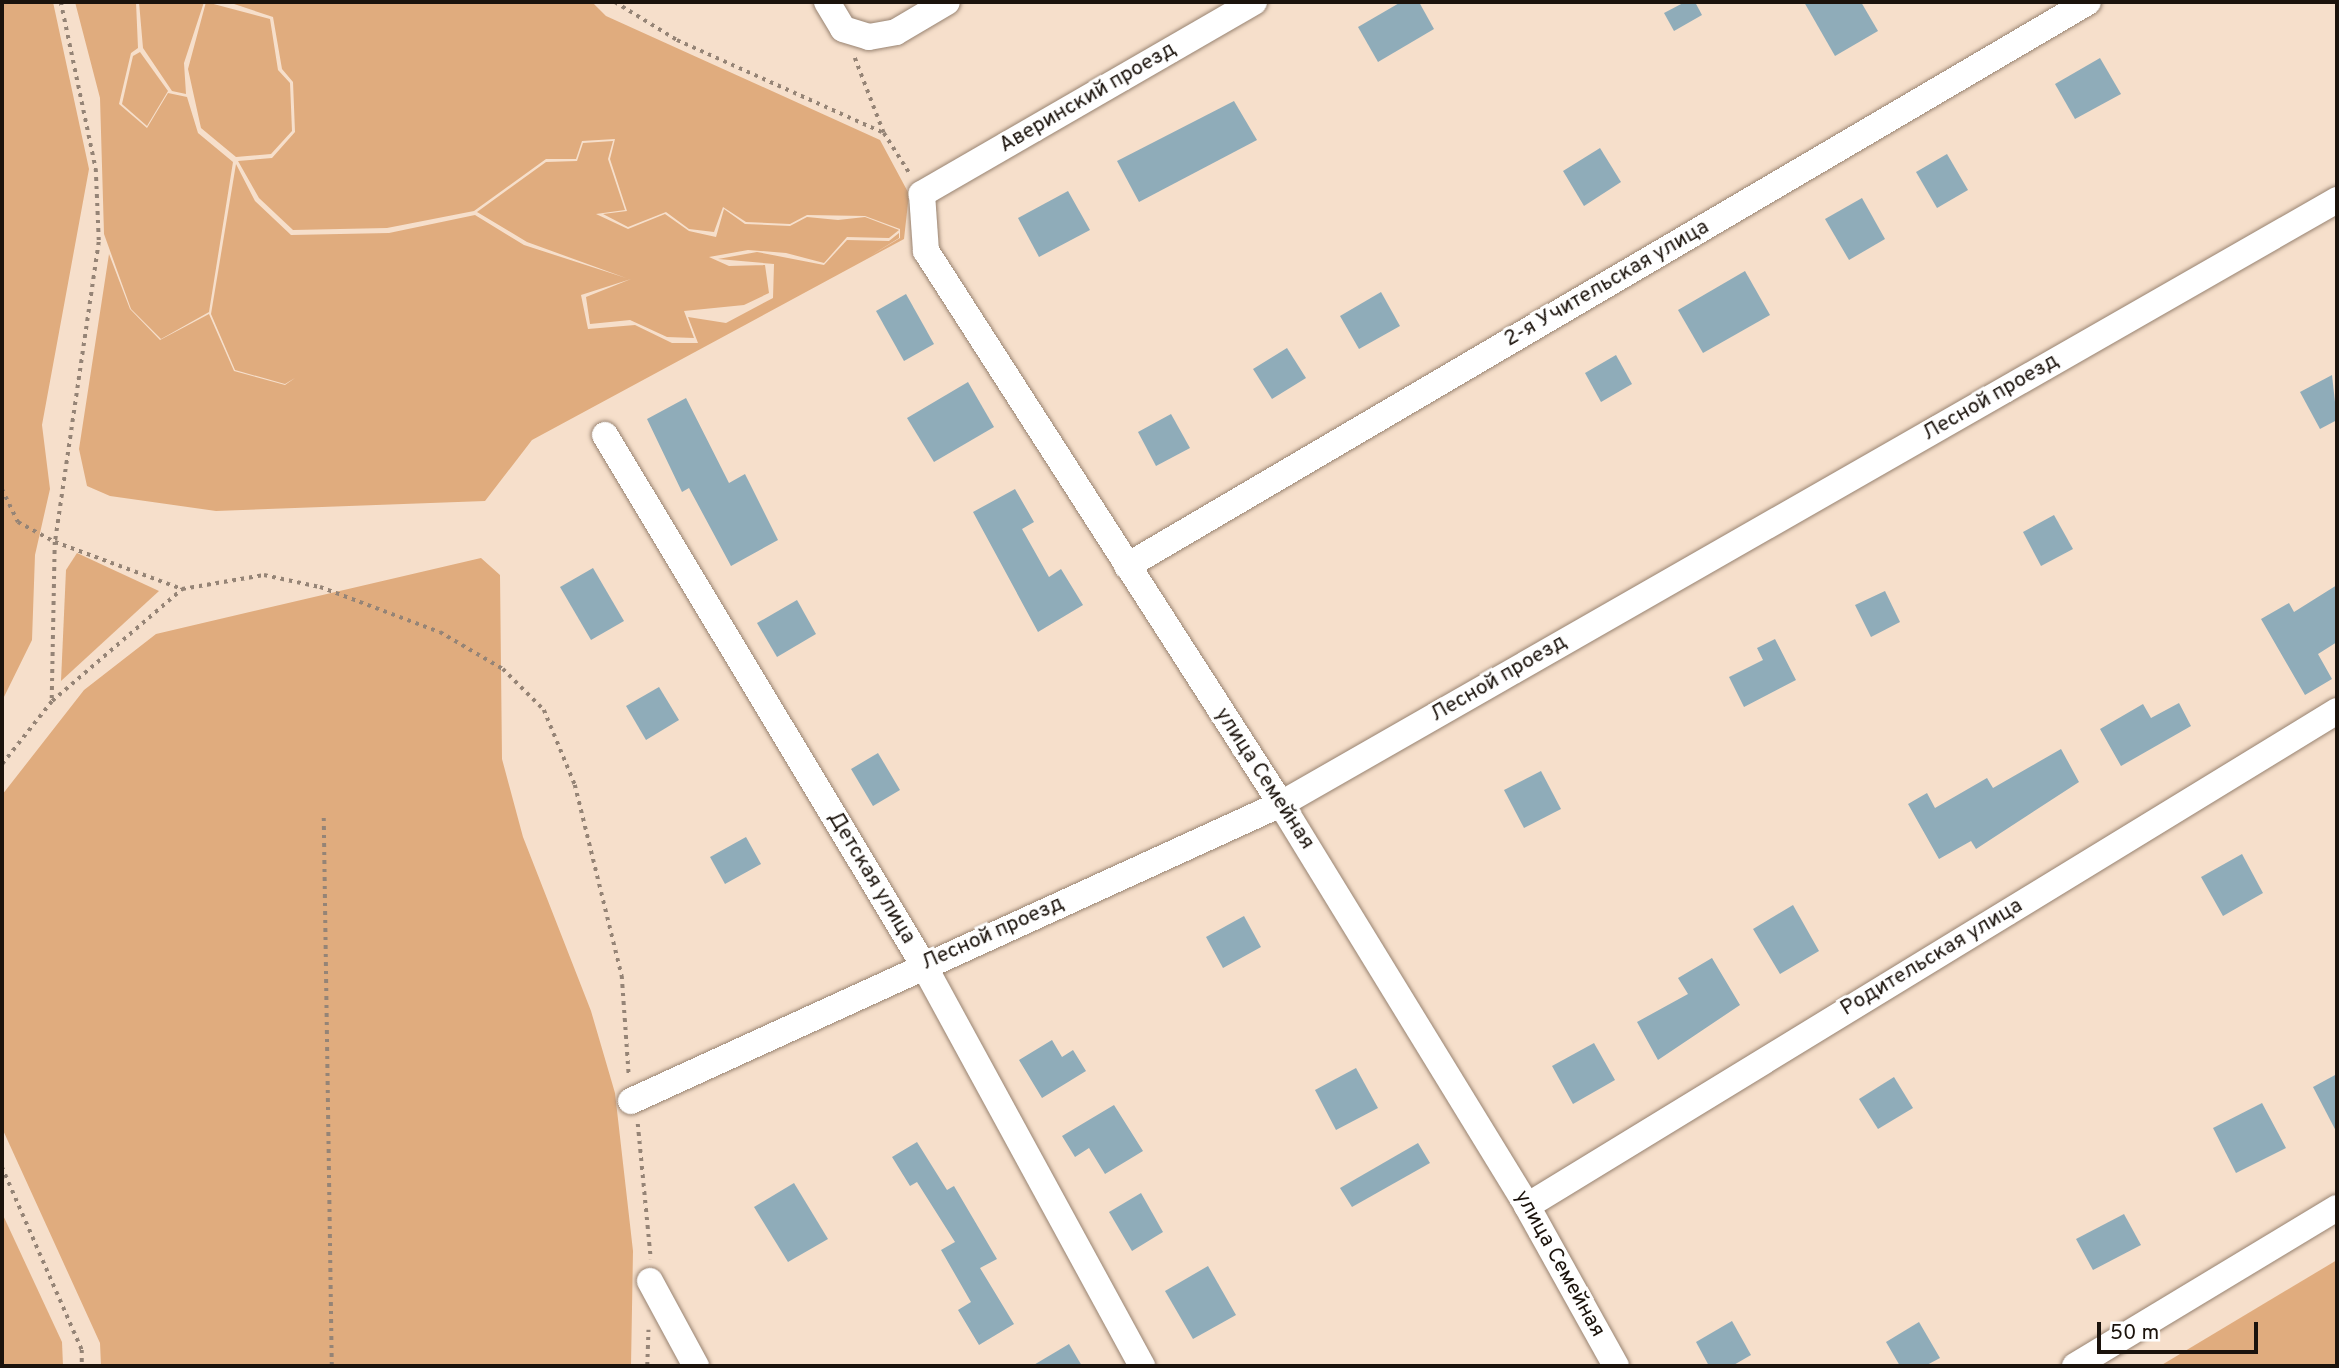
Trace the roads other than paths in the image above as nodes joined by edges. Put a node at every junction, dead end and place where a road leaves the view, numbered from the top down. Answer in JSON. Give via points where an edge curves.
{"nodes":[{"id":1,"x":827,"y":2,"type":"edge"},
{"id":2,"x":947,"y":2,"type":"edge"},
{"id":3,"x":1254,"y":2,"type":"edge"},
{"id":4,"x":2088,"y":2,"type":"edge"},
{"id":5,"x":922,"y":194,"type":"joint"},
{"id":6,"x":2337,"y":200,"type":"edge"},
{"id":7,"x":605,"y":435,"type":"dead end"},
{"id":8,"x":1127,"y":566,"type":"junction"},
{"id":9,"x":2337,"y":711,"type":"edge"},
{"id":10,"x":1281,"y":804,"type":"junction"},
{"id":11,"x":924,"y":966,"type":"junction"},
{"id":12,"x":631,"y":1101,"type":"road end"},
{"id":13,"x":1527,"y":1206,"type":"junction"},
{"id":14,"x":2337,"y":1208,"type":"edge"},
{"id":15,"x":650,"y":1281,"type":"road end"},
{"id":16,"x":696,"y":1366,"type":"edge"},
{"id":17,"x":1142,"y":1366,"type":"edge"},
{"id":18,"x":1616,"y":1366,"type":"edge"},
{"id":19,"x":2076,"y":1366,"type":"edge"}],
"edges":[{"from":1,"to":2,"type":"street","via":[[843,29],[869,37],[896,32]]},
{"from":3,"to":5,"type":"street","name":"Аверинский проезд"},
{"from":4,"to":8,"type":"street","name":"2-я Учительская улица"},
{"from":5,"to":8,"type":"street","name":"улица Семейная","via":[[926,251]]},
{"from":6,"to":10,"type":"street","name":"Лесной проезд"},
{"from":7,"to":11,"type":"street","name":"Детская улица"},
{"from":8,"to":10,"type":"street","name":"улица Семейная"},
{"from":9,"to":13,"type":"street","name":"Родительская улица"},
{"from":10,"to":11,"type":"street","name":"Лесной проезд"},
{"from":10,"to":13,"type":"street","name":"улица Семейная"},
{"from":11,"to":12,"type":"street","name":"Лесной проезд"},
{"from":11,"to":17,"type":"street","name":"Детская улица"},
{"from":13,"to":18,"type":"street","name":"улица Семейная"},
{"from":14,"to":19,"type":"street"},
{"from":15,"to":16,"type":"street"}]}
